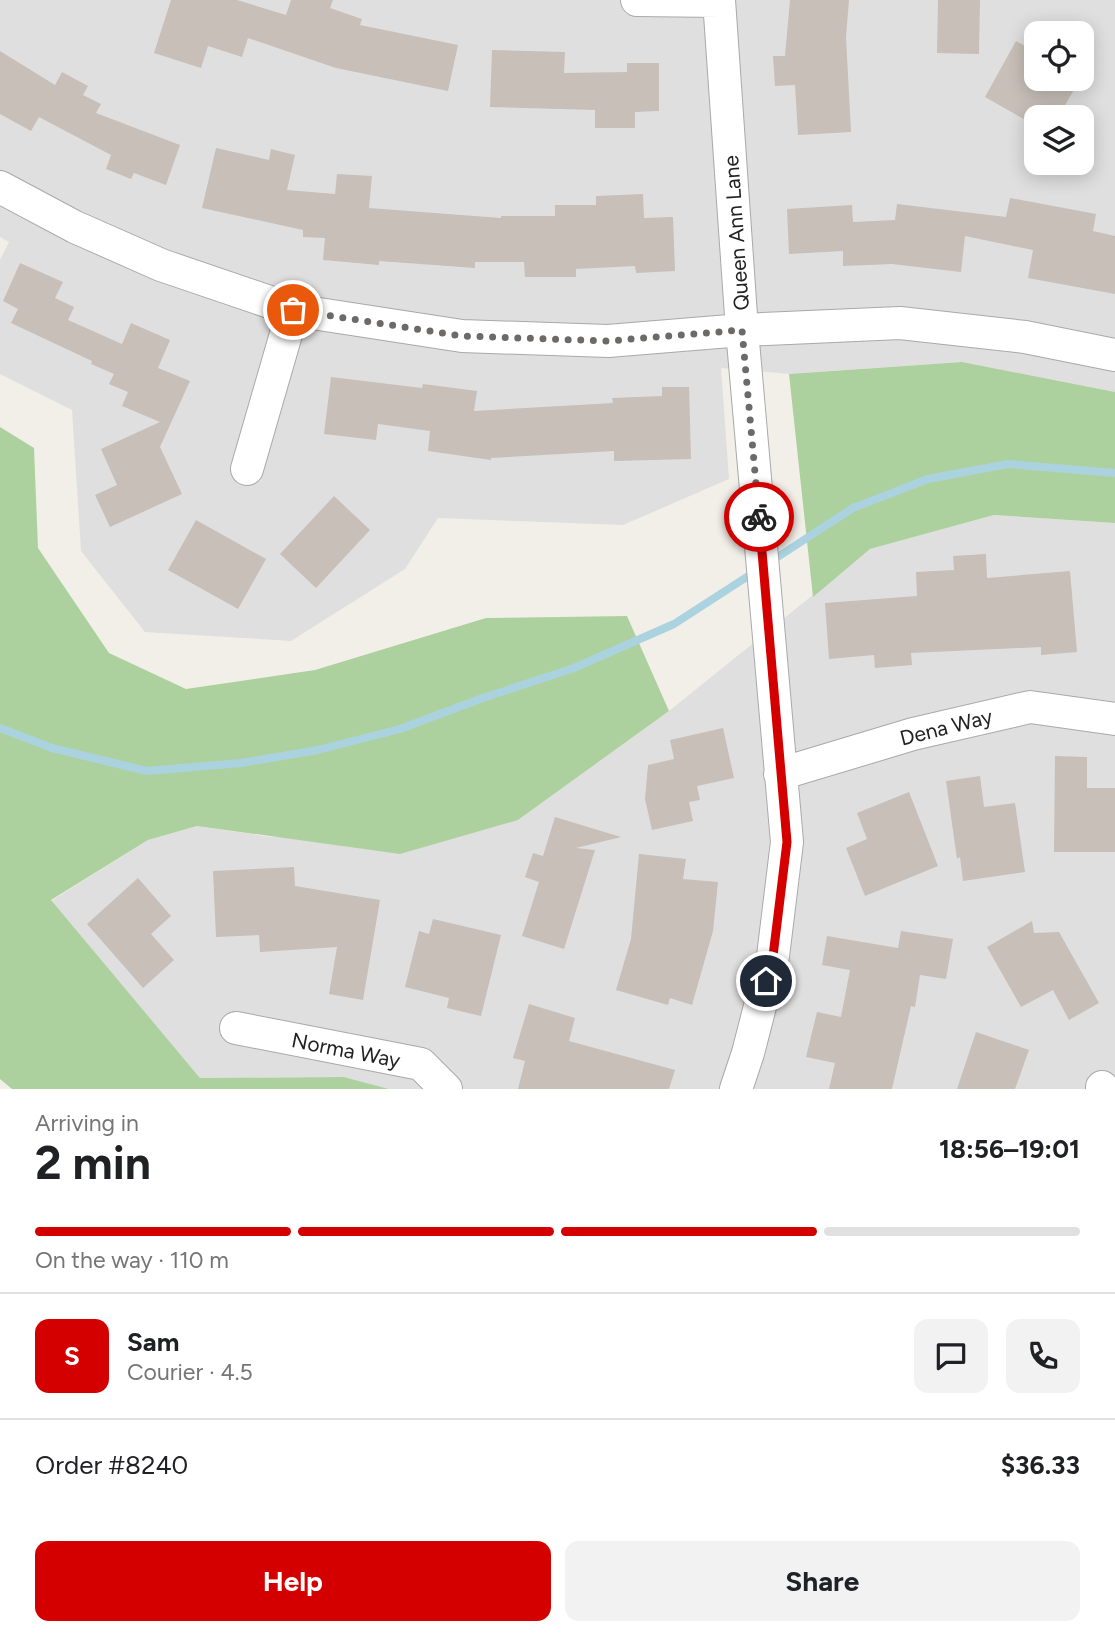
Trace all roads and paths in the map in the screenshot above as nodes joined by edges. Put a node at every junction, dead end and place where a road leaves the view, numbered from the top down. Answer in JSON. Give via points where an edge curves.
{"nodes":[{"id":1,"x":636,"y":0,"type":"edge"},
{"id":2,"x":719,"y":1,"type":"edge"},
{"id":3,"x":0,"y":187,"type":"edge"},
{"id":4,"x":293,"y":310,"type":"junction"},
{"id":5,"x":742,"y":330,"type":"junction"},
{"id":6,"x":1115,"y":355,"type":"edge"},
{"id":7,"x":247,"y":469,"type":"dead end"},
{"id":8,"x":1115,"y":719,"type":"edge"},
{"id":9,"x":780,"y":774,"type":"junction"},
{"id":10,"x":236,"y":1028,"type":"dead end"},
{"id":11,"x":446,"y":1089,"type":"edge"},
{"id":12,"x":736,"y":1089,"type":"edge"}],
"edges":[{"from":1,"to":2,"type":"street"},
{"from":2,"to":5,"type":"street","name":"Queen Ann Lane"},
{"from":3,"to":4,"type":"street","via":[[161,265]]},
{"from":4,"to":5,"type":"street","via":[[462,336],[608,341]]},
{"from":4,"to":7,"type":"street"},
{"from":5,"to":6,"type":"street","via":[[900,323],[1025,337]]},
{"from":5,"to":9,"type":"street","name":"Queen Ann Lane"},
{"from":8,"to":9,"type":"street","name":"Dena Way","via":[[1030,707],[913,734]]},
{"from":9,"to":12,"type":"street","name":"Queen Ann Lane","via":[[787,842],[773,956]]},
{"from":10,"to":11,"type":"street","name":"Norma Way","via":[[421,1064]]}]}
